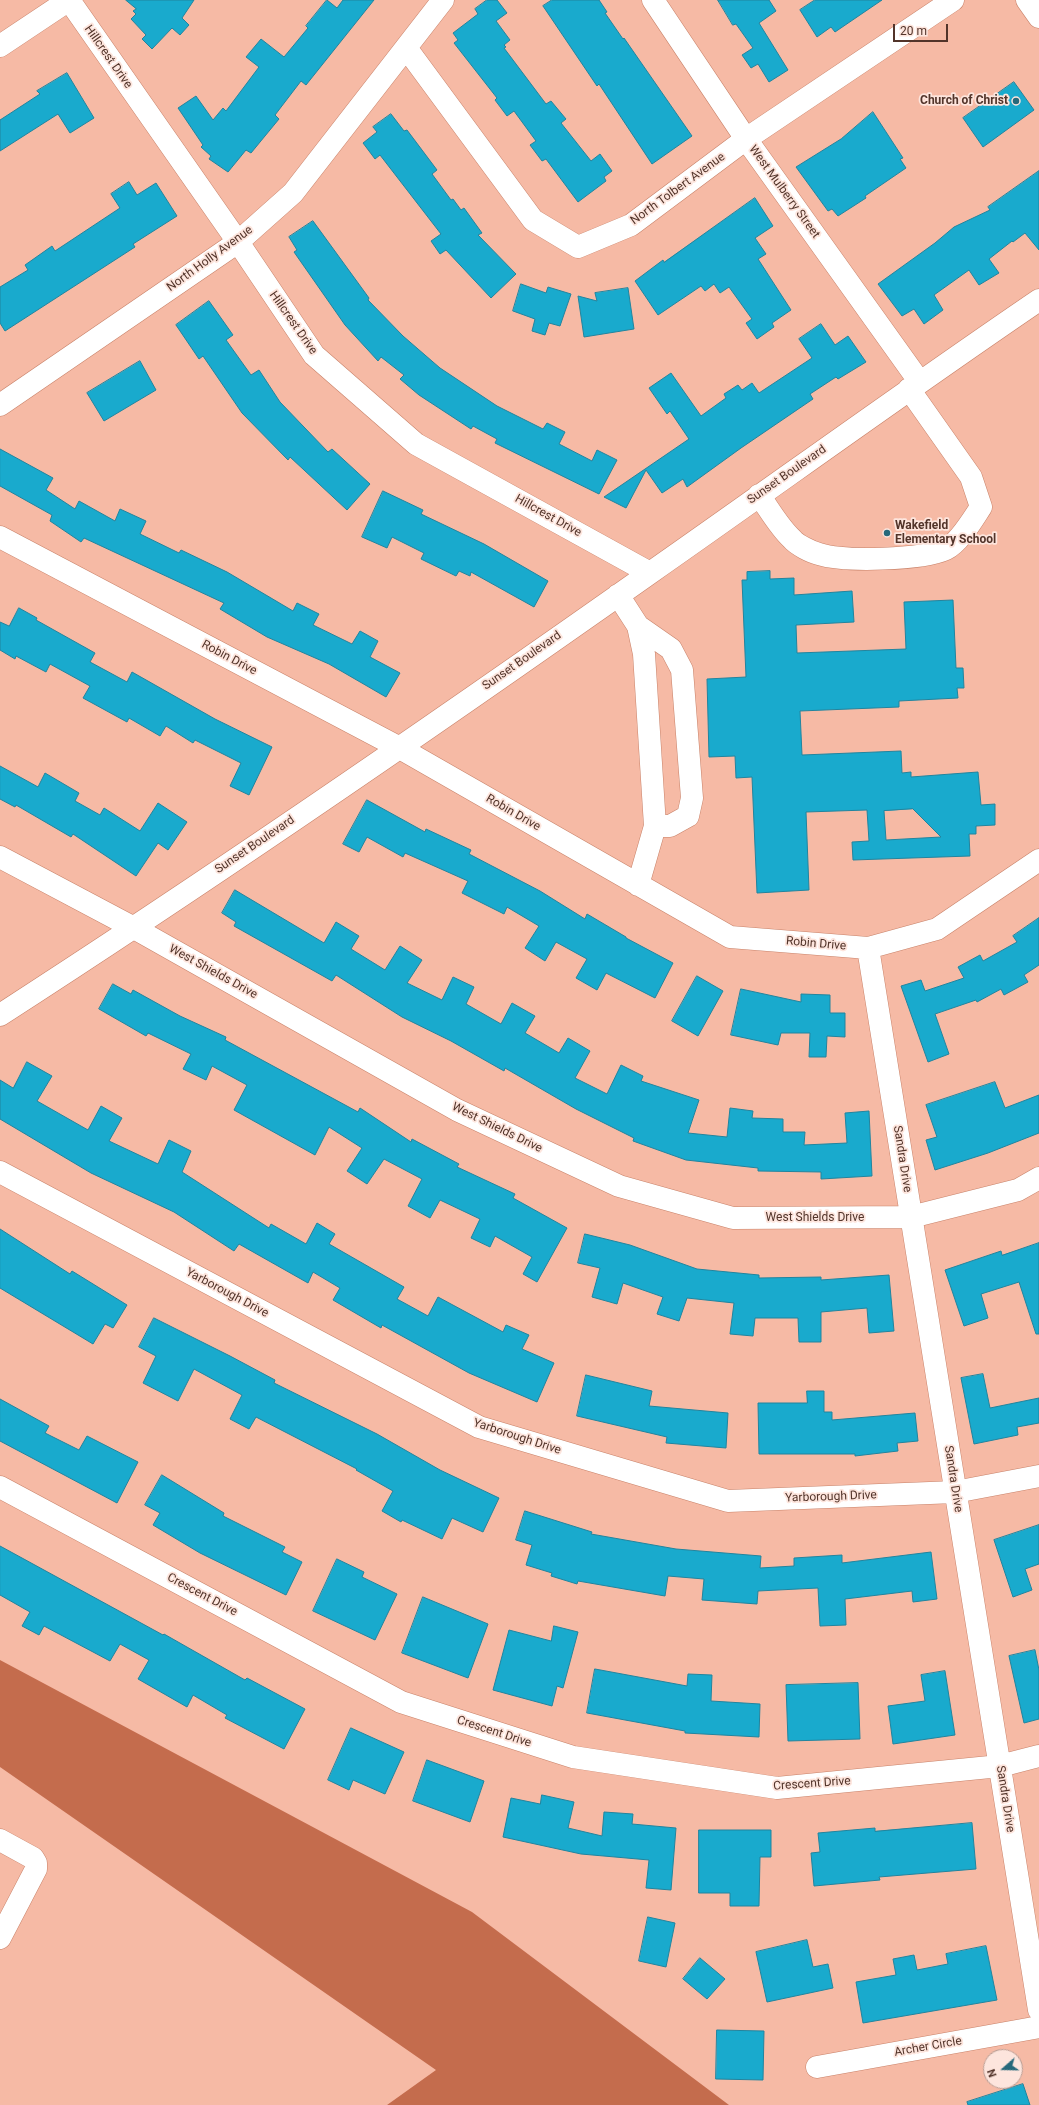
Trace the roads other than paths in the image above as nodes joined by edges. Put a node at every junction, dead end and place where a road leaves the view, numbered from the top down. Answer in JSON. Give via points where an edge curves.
{"nodes":[{"id":1,"x":69,"y":0,"type":"edge"},
{"id":2,"x":443,"y":0,"type":"edge"},
{"id":3,"x":653,"y":0,"type":"edge"},
{"id":4,"x":953,"y":0,"type":"edge"},
{"id":5,"x":1027,"y":0,"type":"edge"},
{"id":6,"x":1039,"y":17,"type":"edge"},
{"id":7,"x":0,"y":46,"type":"edge"},
{"id":8,"x":406,"y":49,"type":"junction"},
{"id":9,"x":746,"y":139,"type":"junction"},
{"id":10,"x":238,"y":242,"type":"junction"},
{"id":11,"x":1039,"y":300,"type":"edge"},
{"id":12,"x":914,"y":385,"type":"junction"},
{"id":13,"x":0,"y":405,"type":"edge"},
{"id":14,"x":759,"y":495,"type":"junction"},
{"id":15,"x":0,"y":536,"type":"edge"},
{"id":16,"x":650,"y":573,"type":"junction"},
{"id":17,"x":618,"y":595,"type":"junction"},
{"id":18,"x":638,"y":626,"type":"junction"},
{"id":19,"x":398,"y":747,"type":"junction"},
{"id":20,"x":655,"y":826,"type":"junction"},
{"id":21,"x":0,"y":857,"type":"edge"},
{"id":22,"x":1039,"y":860,"type":"edge"},
{"id":23,"x":638,"y":885,"type":"junction"},
{"id":24,"x":134,"y":928,"type":"junction"},
{"id":25,"x":868,"y":948,"type":"junction"},
{"id":26,"x":0,"y":1015,"type":"edge"},
{"id":27,"x":0,"y":1172,"type":"edge"},
{"id":28,"x":1039,"y":1178,"type":"edge"},
{"id":29,"x":911,"y":1218,"type":"junction"},
{"id":30,"x":1039,"y":1476,"type":"edge"},
{"id":31,"x":0,"y":1487,"type":"edge"},
{"id":32,"x":955,"y":1492,"type":"junction"},
{"id":33,"x":1039,"y":1756,"type":"edge"},
{"id":34,"x":1000,"y":1766,"type":"junction"},
{"id":35,"x":0,"y":1840,"type":"edge"},
{"id":36,"x":0,"y":1938,"type":"edge"},
{"id":37,"x":1039,"y":2010,"type":"edge"},
{"id":38,"x":1039,"y":2027,"type":"edge"},
{"id":39,"x":817,"y":2067,"type":"dead end"}],
"edges":[{"from":1,"to":7,"type":"street"},
{"from":1,"to":10,"type":"street","name":"Hillcrest Drive"},
{"from":2,"to":8,"type":"street","name":"North Holly Avenue"},
{"from":3,"to":9,"type":"street","name":"West Mulberry Street"},
{"from":4,"to":9,"type":"street","name":"North Tolbert Avenue"},
{"from":5,"to":6,"type":"street"},
{"from":8,"to":9,"type":"street","name":"North Tolbert Avenue","via":[[533,220],[578,247],[631,225]]},
{"from":8,"to":10,"type":"street","name":"North Holly Avenue","via":[[292,193]]},
{"from":9,"to":12,"type":"street","name":"West Mulberry Street"},
{"from":10,"to":13,"type":"street","name":"North Holly Avenue"},
{"from":10,"to":16,"type":"street","name":"Hillcrest Drive","via":[[314,355],[416,444]]},
{"from":11,"to":12,"type":"street","name":"Sunset Boulevard"},
{"from":12,"to":14,"type":"street","name":"Sunset Boulevard"},
{"from":12,"to":14,"type":"street","name":"West Mulberry Street","via":[[971,477],[981,507],[965,530],[947,549],[903,557],[848,558],[818,554],[792,540]]},
{"from":14,"to":16,"type":"street","name":"Sunset Boulevard"},
{"from":15,"to":19,"type":"street","name":"Robin Drive"},
{"from":16,"to":17,"type":"street","name":"Sunset Boulevard"},
{"from":17,"to":18,"type":"street"},
{"from":17,"to":19,"type":"street","name":"Sunset Boulevard"},
{"from":18,"to":20,"type":"street","via":[[644,654]]},
{"from":18,"to":20,"type":"street","via":[[671,649],[682,670],[692,798],[688,816],[670,826]]},
{"from":19,"to":23,"type":"street","name":"Robin Drive"},
{"from":19,"to":24,"type":"street","name":"Sunset Boulevard"},
{"from":20,"to":23,"type":"street"},
{"from":21,"to":24,"type":"street","name":"West Shields Drive"},
{"from":22,"to":25,"type":"street","name":"Robin Drive","via":[[937,929]]},
{"from":23,"to":25,"type":"street","name":"Robin Drive","via":[[730,937]]},
{"from":24,"to":26,"type":"street","name":"Sunset Boulevard"},
{"from":24,"to":29,"type":"street","name":"West Shields Drive","via":[[457,1110],[619,1186],[733,1218]]},
{"from":25,"to":29,"type":"street","name":"Sandra Drive"},
{"from":27,"to":32,"type":"street","name":"Yarborough Drive","via":[[479,1427],[728,1501]]},
{"from":28,"to":29,"type":"street","name":"West Shields Drive","via":[[1018,1190]]},
{"from":29,"to":32,"type":"street","name":"Sandra Drive"},
{"from":30,"to":32,"type":"street","name":"Yarborough Drive"},
{"from":31,"to":34,"type":"street","name":"Crescent Drive","via":[[401,1702],[573,1757],[777,1788]]},
{"from":32,"to":34,"type":"street","name":"Sandra Drive"},
{"from":33,"to":34,"type":"street","name":"Crescent Drive"},
{"from":34,"to":37,"type":"street","name":"Sandra Drive"},
{"from":35,"to":36,"type":"street","via":[[33,1858],[36,1869]]},
{"from":38,"to":39,"type":"street","name":"Archer Circle"}]}
